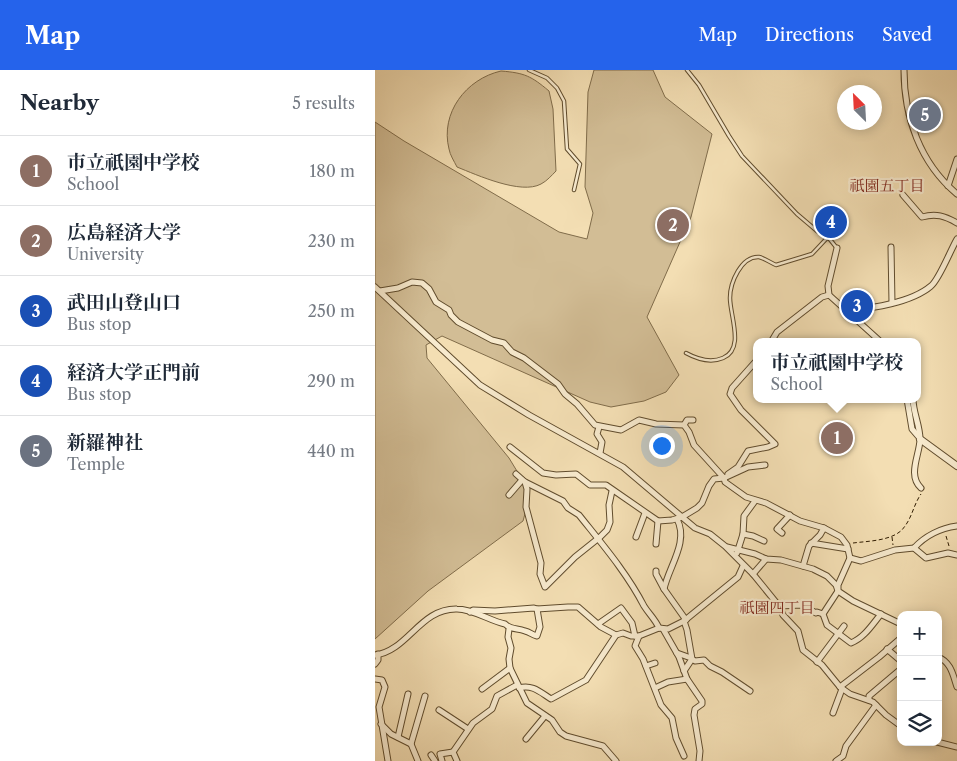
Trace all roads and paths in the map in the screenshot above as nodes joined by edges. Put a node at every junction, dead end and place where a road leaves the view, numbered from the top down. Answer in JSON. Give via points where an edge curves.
{"nodes":[{"id":1,"x":529,"y":70,"type":"edge"},
{"id":2,"x":687,"y":70,"type":"edge"},
{"id":3,"x":904,"y":70,"type":"edge"},
{"id":4,"x":957,"y":159,"type":"edge"},
{"id":5,"x":948,"y":186,"type":"junction"},
{"id":6,"x":574,"y":190,"type":"dead end"},
{"id":7,"x":957,"y":194,"type":"edge"},
{"id":8,"x":903,"y":195,"type":"dead end"},
{"id":9,"x":957,"y":223,"type":"edge"},
{"id":10,"x":828,"y":237,"type":"junction"},
{"id":11,"x":957,"y":239,"type":"edge"},
{"id":12,"x":891,"y":247,"type":"dead end"},
{"id":13,"x":837,"y":248,"type":"joint"},
{"id":14,"x":375,"y":287,"type":"edge"},
{"id":15,"x":380,"y":291,"type":"junction"},
{"id":16,"x":829,"y":295,"type":"junction"},
{"id":17,"x":892,"y":303,"type":"junction"},
{"id":18,"x":847,"y":311,"type":"junction"},
{"id":19,"x":773,"y":338,"type":"edge"},
{"id":20,"x":877,"y":338,"type":"edge"},
{"id":21,"x":686,"y":353,"type":"dead end"},
{"id":22,"x":753,"y":364,"type":"edge"},
{"id":23,"x":907,"y":403,"type":"edge"},
{"id":24,"x":914,"y":403,"type":"edge"},
{"id":25,"x":693,"y":420,"type":"dead end"},
{"id":26,"x":683,"y":425,"type":"junction"},
{"id":27,"x":599,"y":427,"type":"junction"},
{"id":28,"x":920,"y":439,"type":"junction"},
{"id":29,"x":510,"y":447,"type":"dead end"},
{"id":30,"x":600,"y":453,"type":"junction"},
{"id":31,"x":765,"y":465,"type":"dead end"},
{"id":32,"x":957,"y":466,"type":"edge"},
{"id":33,"x":516,"y":474,"type":"dead end"},
{"id":34,"x":724,"y":478,"type":"junction"},
{"id":35,"x":524,"y":481,"type":"junction"},
{"id":36,"x":921,"y":488,"type":"joint"},
{"id":37,"x":613,"y":491,"type":"junction"},
{"id":38,"x":509,"y":495,"type":"dead end"},
{"id":39,"x":755,"y":501,"type":"junction"},
{"id":40,"x":645,"y":513,"type":"junction"},
{"id":41,"x":790,"y":515,"type":"junction"},
{"id":42,"x":679,"y":518,"type":"junction"},
{"id":43,"x":658,"y":521,"type":"junction"},
{"id":44,"x":957,"y":526,"type":"edge"},
{"id":45,"x":824,"y":528,"type":"junction"},
{"id":46,"x":943,"y":528,"type":"junction"},
{"id":47,"x":782,"y":533,"type":"dead end"},
{"id":48,"x":743,"y":534,"type":"junction"},
{"id":49,"x":636,"y":537,"type":"dead end"},
{"id":50,"x":891,"y":537,"type":"junction"},
{"id":51,"x":598,"y":539,"type":"junction"},
{"id":52,"x":764,"y":541,"type":"dead end"},
{"id":53,"x":811,"y":542,"type":"junction"},
{"id":54,"x":656,"y":544,"type":"dead end"},
{"id":55,"x":725,"y":546,"type":"junction"},
{"id":56,"x":848,"y":547,"type":"junction"},
{"id":57,"x":914,"y":548,"type":"junction"},
{"id":58,"x":738,"y":550,"type":"junction"},
{"id":59,"x":895,"y":550,"type":"junction"},
{"id":60,"x":954,"y":554,"type":"edge"},
{"id":61,"x":736,"y":557,"type":"junction"},
{"id":62,"x":850,"y":558,"type":"junction"},
{"id":63,"x":766,"y":560,"type":"junction"},
{"id":64,"x":743,"y":566,"type":"junction"},
{"id":65,"x":803,"y":566,"type":"junction"},
{"id":66,"x":656,"y":571,"type":"dead end"},
{"id":67,"x":753,"y":574,"type":"junction"},
{"id":68,"x":664,"y":589,"type":"junction"},
{"id":69,"x":838,"y":591,"type":"junction"},
{"id":70,"x":779,"y":606,"type":"junction"},
{"id":71,"x":537,"y":609,"type":"junction"},
{"id":72,"x":470,"y":612,"type":"junction"},
{"id":73,"x":823,"y":614,"type":"junction"},
{"id":74,"x":881,"y":614,"type":"junction"},
{"id":75,"x":685,"y":621,"type":"junction"},
{"id":76,"x":897,"y":622,"type":"edge"},
{"id":77,"x":598,"y":624,"type":"junction"},
{"id":78,"x":844,"y":626,"type":"dead end"},
{"id":79,"x":509,"y":628,"type":"junction"},
{"id":80,"x":661,"y":629,"type":"junction"},
{"id":81,"x":616,"y":635,"type":"junction"},
{"id":82,"x":839,"y":635,"type":"junction"},
{"id":83,"x":637,"y":636,"type":"junction"},
{"id":84,"x":897,"y":641,"type":"edge"},
{"id":85,"x":887,"y":649,"type":"junction"},
{"id":86,"x":677,"y":653,"type":"junction"},
{"id":87,"x":376,"y":654,"type":"edge"},
{"id":88,"x":691,"y":658,"type":"junction"},
{"id":89,"x":897,"y":658,"type":"edge"},
{"id":90,"x":942,"y":658,"type":"edge"},
{"id":91,"x":817,"y":662,"type":"junction"},
{"id":92,"x":655,"y":663,"type":"dead end"},
{"id":93,"x":375,"y":664,"type":"edge"},
{"id":94,"x":646,"y":666,"type":"junction"},
{"id":95,"x":510,"y":668,"type":"junction"},
{"id":96,"x":685,"y":671,"type":"junction"},
{"id":97,"x":897,"y":672,"type":"edge"},
{"id":98,"x":687,"y":678,"type":"junction"},
{"id":99,"x":375,"y":679,"type":"edge"},
{"id":100,"x":518,"y":686,"type":"junction"},
{"id":101,"x":957,"y":687,"type":"edge"},
{"id":102,"x":655,"y":688,"type":"junction"},
{"id":103,"x":841,"y":688,"type":"junction"},
{"id":104,"x":483,"y":689,"type":"dead end"},
{"id":105,"x":750,"y":691,"type":"dead end"},
{"id":106,"x":408,"y":694,"type":"dead end"},
{"id":107,"x":425,"y":696,"type":"dead end"},
{"id":108,"x":869,"y":700,"type":"junction"},
{"id":109,"x":876,"y":705,"type":"junction"},
{"id":110,"x":439,"y":710,"type":"dead end"},
{"id":111,"x":833,"y":713,"type":"dead end"},
{"id":112,"x":545,"y":716,"type":"junction"},
{"id":113,"x":897,"y":723,"type":"edge"},
{"id":114,"x":381,"y":724,"type":"junction"},
{"id":115,"x":468,"y":729,"type":"junction"},
{"id":116,"x":398,"y":737,"type":"junction"},
{"id":117,"x":526,"y":739,"type":"dead end"},
{"id":118,"x":942,"y":743,"type":"edge"},
{"id":119,"x":411,"y":744,"type":"junction"},
{"id":120,"x":957,"y":747,"type":"edge"},
{"id":121,"x":453,"y":752,"type":"junction"},
{"id":122,"x":431,"y":755,"type":"dead end"},
{"id":123,"x":684,"y":756,"type":"dead end"},
{"id":124,"x":388,"y":761,"type":"edge"},
{"id":125,"x":418,"y":761,"type":"edge"},
{"id":126,"x":435,"y":761,"type":"edge"},
{"id":127,"x":442,"y":761,"type":"edge"},
{"id":128,"x":457,"y":761,"type":"edge"},
{"id":129,"x":616,"y":761,"type":"edge"},
{"id":130,"x":699,"y":761,"type":"edge"},
{"id":131,"x":836,"y":761,"type":"edge"}],
"edges":[{"from":1,"to":6,"type":"lane","via":[[547,78],[563,101],[567,150],[580,164]]},
{"from":2,"to":10,"type":"lane","via":[[699,84],[742,156],[797,214]]},
{"from":3,"to":5,"type":"street","via":[[913,131],[920,148]]},
{"from":4,"to":5,"type":"street"},
{"from":5,"to":7,"type":"street"},
{"from":8,"to":9,"type":"street","via":[[922,217],[939,215]]},
{"from":10,"to":13,"type":"lane"},
{"from":10,"to":21,"type":"lane","via":[[812,254],[791,262],[776,266],[760,257],[750,259],[739,269],[730,296],[735,346],[729,355],[720,360],[710,360]]},
{"from":11,"to":17,"type":"street","via":[[932,286]]},
{"from":12,"to":17,"type":"street"},
{"from":13,"to":16,"type":"street"},
{"from":14,"to":15,"type":"street"},
{"from":15,"to":27,"type":"street","via":[[412,282],[422,283],[457,322],[503,343],[524,358],[558,384]]},
{"from":15,"to":30,"type":"street","via":[[479,384]]},
{"from":16,"to":18,"type":"street"},
{"from":16,"to":19,"type":"street","via":[[822,297]]},
{"from":17,"to":18,"type":"street"},
{"from":18,"to":20,"type":"street"},
{"from":22,"to":34,"type":"street","via":[[729,394],[775,444],[748,450],[737,467]]},
{"from":23,"to":28,"type":"street","via":[[912,429]]},
{"from":24,"to":28,"type":"street"},
{"from":25,"to":26,"type":"street","via":[[687,420]]},
{"from":26,"to":27,"type":"street","via":[[656,424],[642,419],[621,430]]},
{"from":26,"to":34,"type":"street","via":[[694,445]]},
{"from":27,"to":30,"type":"street"},
{"from":28,"to":32,"type":"street"},
{"from":28,"to":36,"type":"street","via":[[915,467]]},
{"from":29,"to":37,"type":"street","via":[[543,473],[576,474],[590,485],[606,485]]},
{"from":30,"to":42,"type":"street","via":[[623,467]]},
{"from":31,"to":34,"type":"street","via":[[748,467]]},
{"from":33,"to":35,"type":"street"},
{"from":34,"to":39,"type":"street","via":[[746,498]]},
{"from":34,"to":42,"type":"street","via":[[711,482],[700,506]]},
{"from":35,"to":38,"type":"street"},
{"from":35,"to":51,"type":"street","via":[[563,501]]},
{"from":35,"to":51,"type":"street","via":[[526,507],[545,587]]},
{"from":36,"to":50,"type":"path","via":[[906,526]]},
{"from":37,"to":40,"type":"street"},
{"from":37,"to":51,"type":"street","via":[[609,505],[611,522]]},
{"from":39,"to":41,"type":"street"},
{"from":39,"to":48,"type":"street","via":[[744,516]]},
{"from":40,"to":43,"type":"street"},
{"from":40,"to":49,"type":"street"},
{"from":41,"to":45,"type":"street"},
{"from":41,"to":47,"type":"street","via":[[777,529]]},
{"from":42,"to":43,"type":"street"},
{"from":42,"to":55,"type":"street"},
{"from":42,"to":68,"type":"street","via":[[681,544]]},
{"from":43,"to":54,"type":"street"},
{"from":44,"to":46,"type":"street"},
{"from":45,"to":53,"type":"street"},
{"from":45,"to":56,"type":"street","via":[[841,538]]},
{"from":46,"to":57,"type":"street"},
{"from":46,"to":60,"type":"path"},
{"from":48,"to":52,"type":"street"},
{"from":48,"to":58,"type":"street"},
{"from":50,"to":56,"type":"path"},
{"from":50,"to":59,"type":"path"},
{"from":51,"to":80,"type":"street","via":[[626,574]]},
{"from":53,"to":56,"type":"street"},
{"from":53,"to":65,"type":"street"},
{"from":55,"to":58,"type":"street"},
{"from":55,"to":61,"type":"street"},
{"from":56,"to":62,"type":"street"},
{"from":57,"to":59,"type":"street"},
{"from":57,"to":60,"type":"street","via":[[926,558]]},
{"from":58,"to":61,"type":"street"},
{"from":58,"to":63,"type":"street"},
{"from":59,"to":62,"type":"street","via":[[861,561]]},
{"from":61,"to":64,"type":"street"},
{"from":62,"to":69,"type":"street"},
{"from":63,"to":65,"type":"street"},
{"from":63,"to":67,"type":"street"},
{"from":64,"to":67,"type":"street"},
{"from":64,"to":75,"type":"street","via":[[723,591]]},
{"from":65,"to":69,"type":"street","via":[[827,576]]},
{"from":66,"to":68,"type":"street"},
{"from":67,"to":70,"type":"street"},
{"from":68,"to":75,"type":"street"},
{"from":69,"to":73,"type":"street"},
{"from":69,"to":74,"type":"street"},
{"from":70,"to":73,"type":"street","via":[[802,605]]},
{"from":70,"to":91,"type":"street","via":[[798,631],[803,650]]},
{"from":71,"to":72,"type":"street"},
{"from":71,"to":77,"type":"street","via":[[578,607]]},
{"from":71,"to":79,"type":"street","via":[[540,627],[537,636]]},
{"from":72,"to":79,"type":"street"},
{"from":72,"to":87,"type":"street","via":[[460,609],[437,612],[393,648],[384,654]]},
{"from":73,"to":82,"type":"street","via":[[827,626]]},
{"from":74,"to":76,"type":"street"},
{"from":74,"to":82,"type":"street","via":[[858,641],[851,643]]},
{"from":75,"to":80,"type":"street"},
{"from":75,"to":88,"type":"street"},
{"from":77,"to":81,"type":"street"},
{"from":77,"to":83,"type":"street","via":[[621,608]]},
{"from":78,"to":82,"type":"street"},
{"from":79,"to":95,"type":"street"},
{"from":80,"to":83,"type":"street"},
{"from":80,"to":86,"type":"street"},
{"from":81,"to":83,"type":"street"},
{"from":81,"to":100,"type":"street","via":[[586,680],[551,699],[534,687]]},
{"from":82,"to":91,"type":"street"},
{"from":83,"to":94,"type":"street","via":[[635,646]]},
{"from":84,"to":85,"type":"street"},
{"from":85,"to":89,"type":"street"},
{"from":85,"to":103,"type":"street"},
{"from":86,"to":88,"type":"street"},
{"from":86,"to":96,"type":"street"},
{"from":87,"to":93,"type":"street","via":[[378,660]]},
{"from":88,"to":96,"type":"street"},
{"from":88,"to":105,"type":"street","via":[[704,660]]},
{"from":90,"to":101,"type":"street","via":[[949,665]]},
{"from":91,"to":103,"type":"street"},
{"from":92,"to":94,"type":"street"},
{"from":94,"to":102,"type":"street"},
{"from":95,"to":100,"type":"street"},
{"from":95,"to":104,"type":"street"},
{"from":96,"to":98,"type":"street"},
{"from":97,"to":108,"type":"street","via":[[869,696]]},
{"from":98,"to":102,"type":"street"},
{"from":98,"to":130,"type":"street","via":[[702,701],[694,715]]},
{"from":99,"to":114,"type":"street","via":[[382,680],[385,687],[379,707]]},
{"from":100,"to":112,"type":"street","via":[[527,703]]},
{"from":100,"to":115,"type":"street","via":[[497,696],[491,709]]},
{"from":102,"to":123,"type":"street","via":[[661,705],[672,718]]},
{"from":103,"to":108,"type":"street"},
{"from":103,"to":111,"type":"street"},
{"from":106,"to":116,"type":"street"},
{"from":107,"to":119,"type":"street"},
{"from":108,"to":109,"type":"street"},
{"from":109,"to":113,"type":"street"},
{"from":109,"to":131,"type":"street","via":[[846,746],[843,756]]},
{"from":110,"to":115,"type":"street"},
{"from":112,"to":117,"type":"street"},
{"from":112,"to":129,"type":"street","via":[[566,736],[603,746]]},
{"from":114,"to":116,"type":"street"},
{"from":114,"to":124,"type":"street"},
{"from":115,"to":121,"type":"street"},
{"from":116,"to":119,"type":"street"},
{"from":118,"to":120,"type":"street"},
{"from":119,"to":125,"type":"street"},
{"from":121,"to":127,"type":"street","via":[[440,754]]},
{"from":121,"to":128,"type":"street"},
{"from":122,"to":126,"type":"street"}]}
